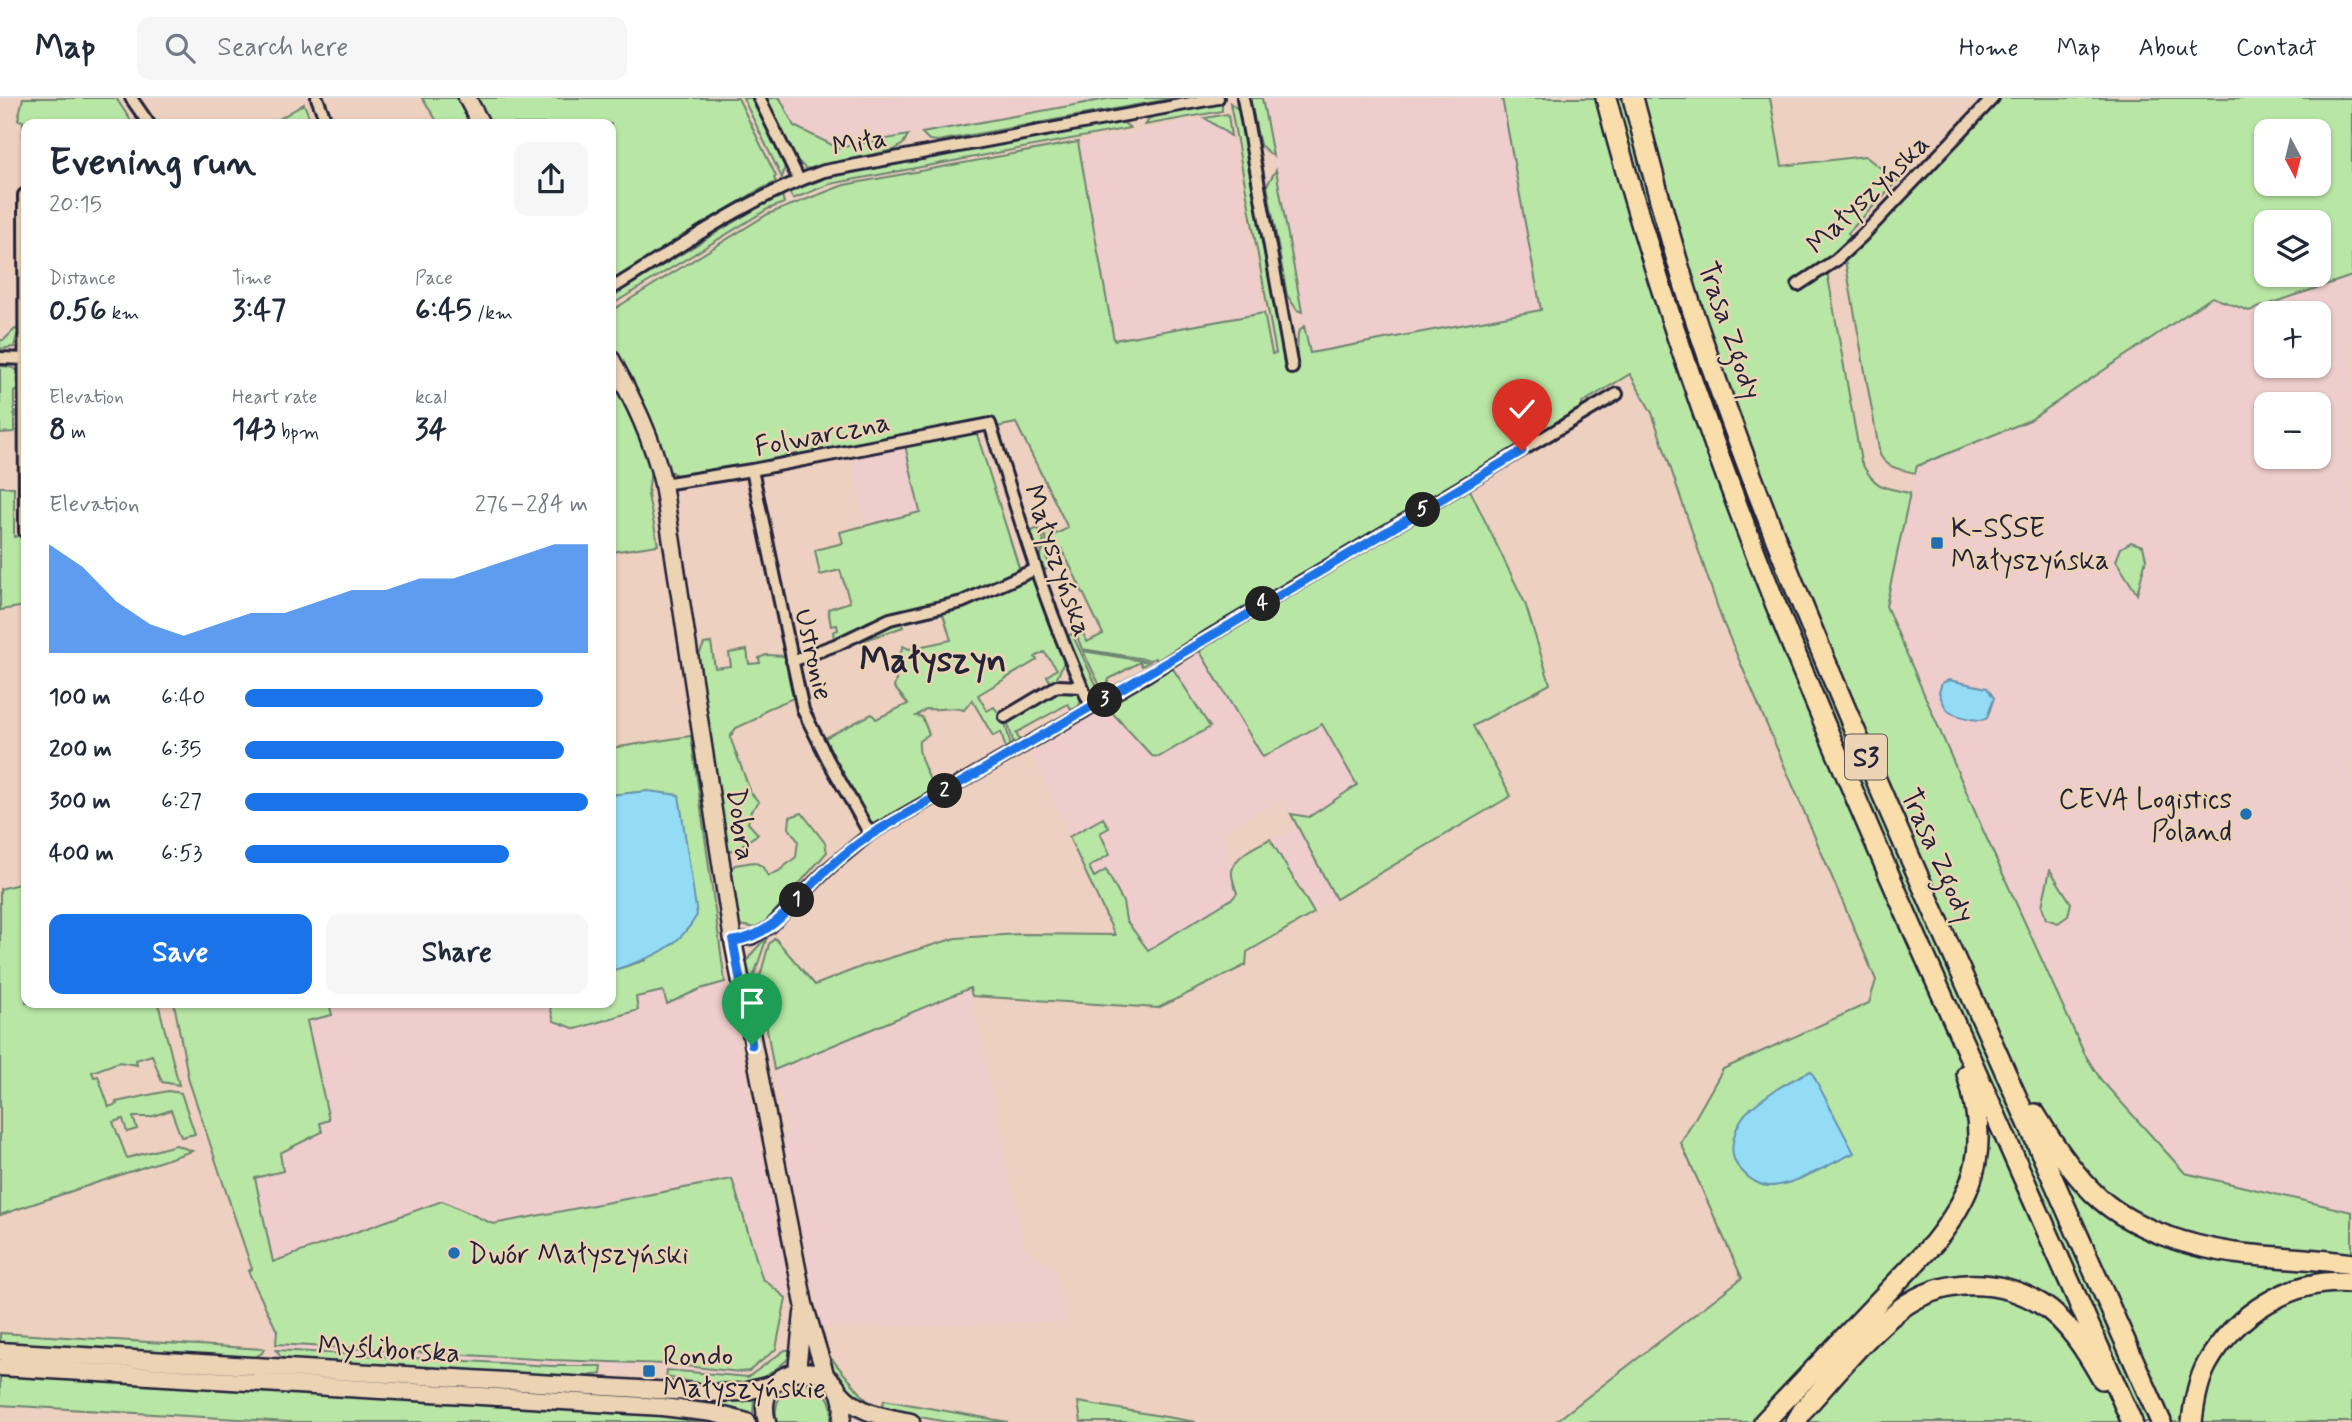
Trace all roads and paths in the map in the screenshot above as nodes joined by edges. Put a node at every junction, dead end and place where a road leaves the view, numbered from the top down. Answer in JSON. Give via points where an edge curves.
{"nodes":[{"id":1,"x":131,"y":98,"type":"edge"},
{"id":2,"x":317,"y":98,"type":"edge"},
{"id":3,"x":467,"y":98,"type":"edge"},
{"id":4,"x":760,"y":98,"type":"edge"},
{"id":5,"x":1218,"y":98,"type":"edge"},
{"id":6,"x":1242,"y":98,"type":"edge"},
{"id":7,"x":1606,"y":98,"type":"edge"},
{"id":8,"x":1633,"y":98,"type":"edge"},
{"id":9,"x":1993,"y":98,"type":"edge"},
{"id":10,"x":146,"y":119,"type":"edge"},
{"id":11,"x":325,"y":119,"type":"edge"},
{"id":12,"x":478,"y":119,"type":"edge"},
{"id":13,"x":799,"y":180,"type":"junction"},
{"id":14,"x":1798,"y":285,"type":"dead end"},
{"id":15,"x":616,"y":286,"type":"edge"},
{"id":16,"x":0,"y":358,"type":"edge"},
{"id":17,"x":21,"y":359,"type":"edge"},
{"id":18,"x":1292,"y":368,"type":"dead end"},
{"id":19,"x":616,"y":369,"type":"edge"},
{"id":20,"x":1617,"y":394,"type":"dead end"},
{"id":21,"x":990,"y":424,"type":"joint"},
{"id":22,"x":752,"y":470,"type":"junction"},
{"id":23,"x":663,"y":484,"type":"junction"},
{"id":24,"x":1036,"y":569,"type":"junction"},
{"id":25,"x":792,"y":662,"type":"junction"},
{"id":26,"x":1082,"y":687,"type":"junction"},
{"id":27,"x":1092,"y":708,"type":"junction"},
{"id":28,"x":1006,"y":718,"type":"dead end"},
{"id":29,"x":870,"y":834,"type":"junction"},
{"id":30,"x":733,"y":941,"type":"junction"},
{"id":31,"x":1943,"y":996,"type":"junction"},
{"id":32,"x":1994,"y":1047,"type":"junction"},
{"id":33,"x":2352,"y":1264,"type":"edge"},
{"id":34,"x":2352,"y":1283,"type":"edge"},
{"id":35,"x":804,"y":1304,"type":"junction"},
{"id":36,"x":0,"y":1351,"type":"edge"},
{"id":37,"x":0,"y":1367,"type":"edge"},
{"id":38,"x":797,"y":1371,"type":"junction"},
{"id":39,"x":826,"y":1377,"type":"junction"},
{"id":40,"x":774,"y":1384,"type":"junction"},
{"id":41,"x":839,"y":1391,"type":"junction"},
{"id":42,"x":747,"y":1422,"type":"edge"},
{"id":43,"x":767,"y":1422,"type":"edge"},
{"id":44,"x":842,"y":1422,"type":"edge"},
{"id":45,"x":911,"y":1422,"type":"edge"},
{"id":46,"x":1765,"y":1422,"type":"edge"},
{"id":47,"x":1796,"y":1422,"type":"edge"},
{"id":48,"x":2130,"y":1422,"type":"edge"},
{"id":49,"x":2161,"y":1422,"type":"edge"},
{"id":50,"x":2192,"y":1422,"type":"edge"}],
"edges":[{"from":1,"to":10,"type":"street"},
{"from":2,"to":11,"type":"street"},
{"from":3,"to":12,"type":"main road"},
{"from":4,"to":13,"type":"street","name":"Miła"},
{"from":5,"to":13,"type":"street","name":"Miła","via":[[858,163]]},
{"from":6,"to":18,"type":"street"},
{"from":7,"to":31,"type":"highway","name":"Trasa Zgody","number":"S3","via":[[1647,249],[1721,469],[1798,662]]},
{"from":8,"to":32,"type":"highway","name":"Trasa Zgody","number":"S3","via":[[1690,300],[1751,474],[1822,653]]},
{"from":9,"to":14,"type":"street","name":"Małyszyńska","via":[[1871,228],[1836,260]]},
{"from":13,"to":15,"type":"street","name":"Miła","via":[[760,198]]},
{"from":16,"to":17,"type":"street"},
{"from":19,"to":23,"type":"main road","name":"Dobra","via":[[640,415]]},
{"from":20,"to":27,"type":"street"},
{"from":21,"to":22,"type":"street","name":"Folwarczna"},
{"from":21,"to":24,"type":"street","name":"Małyszyńska"},
{"from":22,"to":23,"type":"street","name":"Folwarczna"},
{"from":22,"to":25,"type":"street","name":"Ustronie"},
{"from":23,"to":30,"type":"main road","name":"Dobra"},
{"from":24,"to":25,"type":"street","via":[[962,602],[890,619]]},
{"from":24,"to":26,"type":"street","name":"Małyszyńska"},
{"from":25,"to":29,"type":"street","name":"Ustronie","via":[[803,710]]},
{"from":26,"to":27,"type":"street","name":"Małyszyńska"},
{"from":26,"to":28,"type":"street","via":[[1057,686]]},
{"from":27,"to":29,"type":"street"},
{"from":29,"to":30,"type":"street","via":[[770,927],[752,938]]},
{"from":30,"to":35,"type":"main road","name":"Dobra"},
{"from":31,"to":46,"type":"highway","via":[[1976,1113],[1979,1151],[1971,1181],[1956,1216],[1934,1243]]},
{"from":31,"to":48,"type":"highway","name":"Trasa Zgody","number":"S3"},
{"from":32,"to":33,"type":"highway","via":[[2062,1156],[2102,1201],[2124,1215],[2185,1243]]},
{"from":32,"to":49,"type":"highway","name":"Trasa Zgody","number":"S3"},
{"from":34,"to":50,"type":"highway","via":[[2301,1287],[2240,1321],[2206,1366]]},
{"from":35,"to":38,"type":"main road","name":"Dobra"},
{"from":35,"to":39,"type":"main road","name":"Dobra"},
{"from":36,"to":40,"type":"main road","name":"Myśliborska","via":[[697,1393],[743,1392]]},
{"from":37,"to":42,"type":"main road","name":"Myśliborska","via":[[648,1406]]},
{"from":38,"to":39,"type":"main road"},
{"from":38,"to":40,"type":"main road"},
{"from":39,"to":41,"type":"main road"},
{"from":40,"to":43,"type":"main road","via":[[765,1406]]},
{"from":41,"to":44,"type":"main road"},
{"from":41,"to":45,"type":"main road","via":[[862,1410]]},
{"from":47,"to":48,"type":"highway","via":[[1901,1308],[1931,1292],[1984,1284],[2012,1290],[2042,1305],[2071,1331]]}]}
